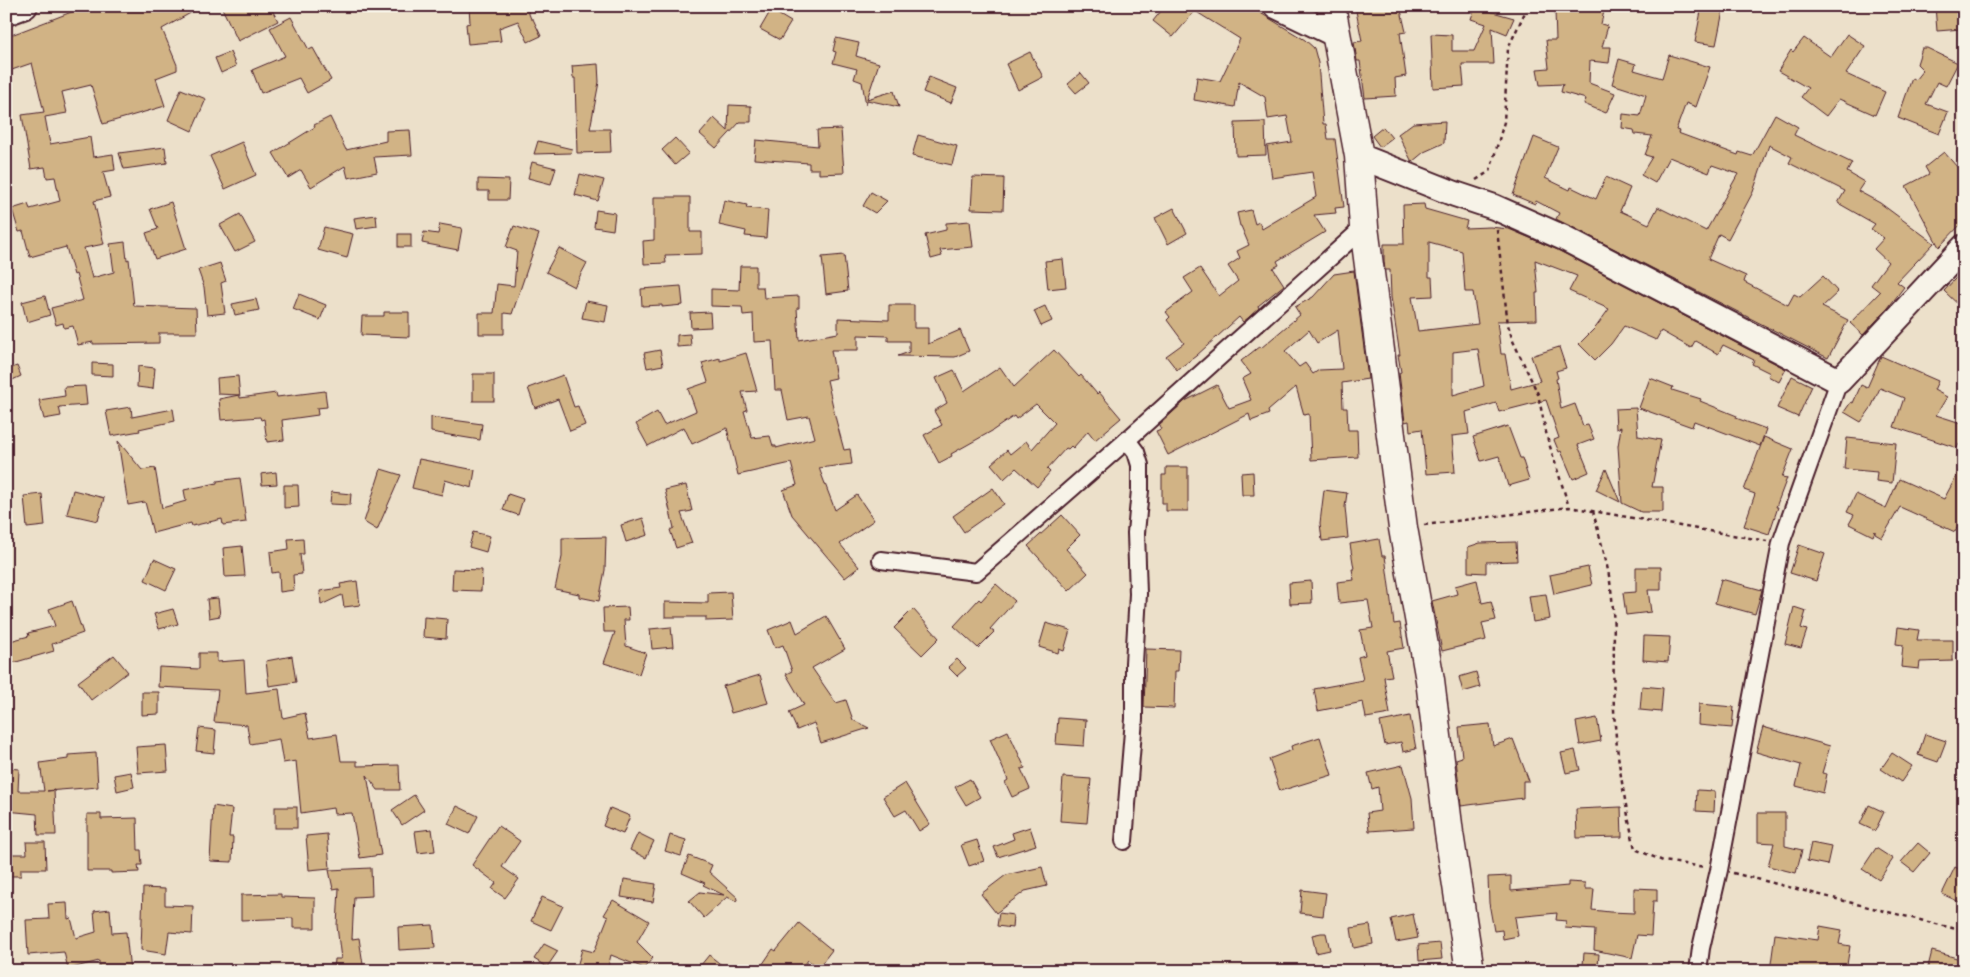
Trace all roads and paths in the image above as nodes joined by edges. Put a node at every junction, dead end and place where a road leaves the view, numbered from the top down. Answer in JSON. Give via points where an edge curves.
{"nodes":[{"id":1,"x":25,"y":6,"type":"edge"},
{"id":2,"x":1332,"y":6,"type":"edge"},
{"id":3,"x":1528,"y":6,"type":"edge"},
{"id":4,"x":1281,"y":7,"type":"edge"},
{"id":5,"x":6,"y":13,"type":"edge"},
{"id":6,"x":1336,"y":35,"type":"junction"},
{"id":7,"x":1359,"y":156,"type":"junction"},
{"id":8,"x":1456,"y":194,"type":"junction"},
{"id":9,"x":1494,"y":207,"type":"junction"},
{"id":10,"x":1364,"y":227,"type":"junction"},
{"id":11,"x":1964,"y":247,"type":"edge"},
{"id":12,"x":1839,"y":381,"type":"junction"},
{"id":13,"x":1127,"y":440,"type":"junction"},
{"id":14,"x":1570,"y":507,"type":"junction"},
{"id":15,"x":1593,"y":511,"type":"junction"},
{"id":16,"x":1403,"y":528,"type":"junction"},
{"id":17,"x":1781,"y":543,"type":"junction"},
{"id":18,"x":880,"y":560,"type":"dead end"},
{"id":19,"x":1124,"y":841,"type":"dead end"},
{"id":20,"x":1719,"y":870,"type":"junction"},
{"id":21,"x":1964,"y":931,"type":"edge"},
{"id":22,"x":1470,"y":971,"type":"edge"},
{"id":23,"x":1698,"y":971,"type":"edge"}],
"edges":[{"from":1,"to":5,"type":"street"},
{"from":2,"to":6,"type":"highway"},
{"from":3,"to":8,"type":"path","via":[[1508,48],[1504,122],[1490,170]]},
{"from":4,"to":6,"type":"street"},
{"from":6,"to":7,"type":"highway"},
{"from":7,"to":8,"type":"street"},
{"from":7,"to":10,"type":"highway"},
{"from":8,"to":9,"type":"street"},
{"from":9,"to":12,"type":"street","via":[[1564,238]]},
{"from":9,"to":14,"type":"path","via":[[1508,325],[1538,394],[1547,437]]},
{"from":10,"to":13,"type":"street"},
{"from":10,"to":16,"type":"highway"},
{"from":11,"to":12,"type":"street"},
{"from":12,"to":17,"type":"street"},
{"from":13,"to":18,"type":"street","via":[[976,572]]},
{"from":13,"to":19,"type":"street","via":[[1140,465],[1140,490],[1136,533],[1138,594],[1133,735]]},
{"from":14,"to":15,"type":"path"},
{"from":14,"to":16,"type":"path"},
{"from":15,"to":17,"type":"path"},
{"from":15,"to":20,"type":"path","via":[[1611,587],[1615,636],[1612,666],[1614,725],[1635,849],[1663,861]]},
{"from":16,"to":22,"type":"highway","via":[[1430,680]]},
{"from":17,"to":20,"type":"street"},
{"from":20,"to":21,"type":"path"},
{"from":20,"to":23,"type":"street"}]}
